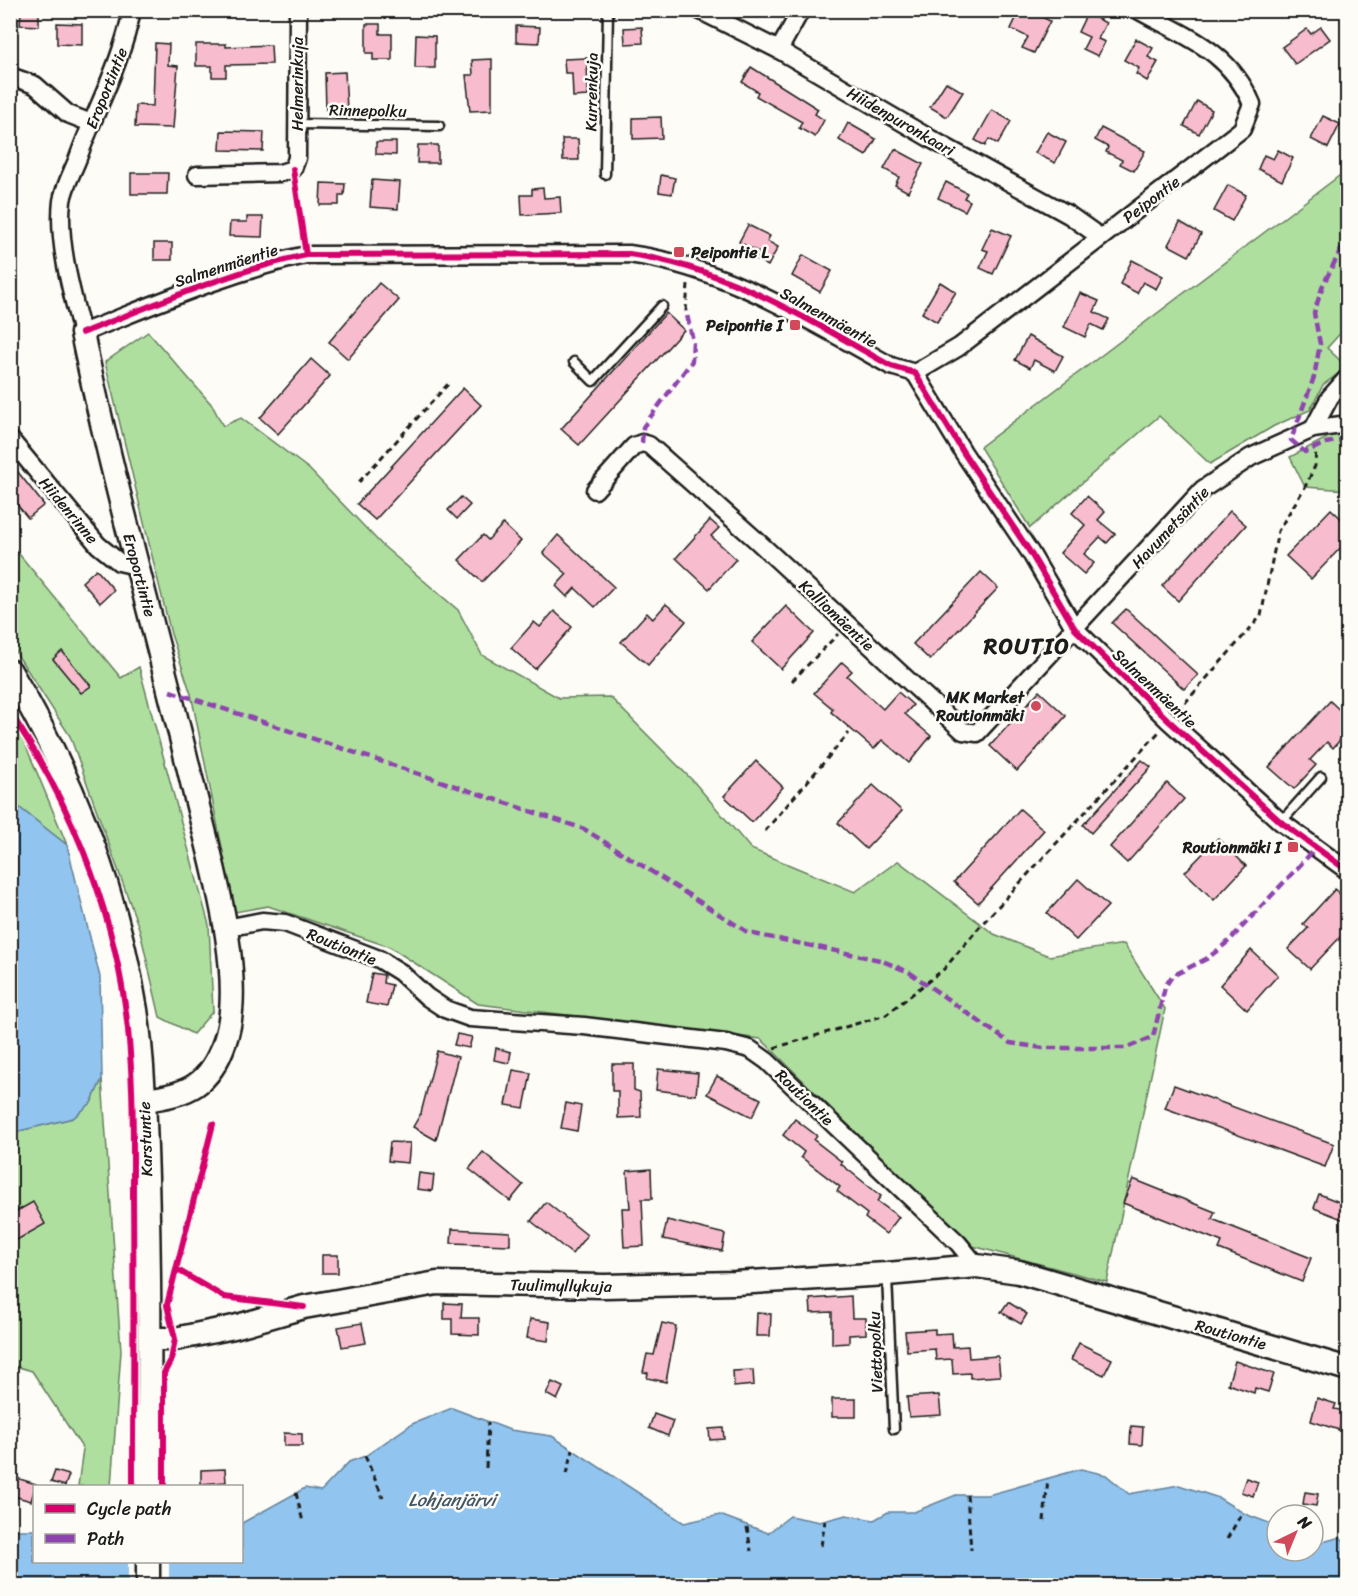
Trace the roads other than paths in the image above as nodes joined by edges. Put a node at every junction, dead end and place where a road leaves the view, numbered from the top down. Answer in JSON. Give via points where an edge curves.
{"nodes":[{"id":1,"x":132,"y":10,"type":"edge"},
{"id":2,"x":298,"y":10,"type":"edge"},
{"id":3,"x":608,"y":10,"type":"edge"},
{"id":4,"x":699,"y":10,"type":"edge"},
{"id":5,"x":801,"y":10,"type":"edge"},
{"id":6,"x":1138,"y":10,"type":"edge"},
{"id":7,"x":778,"y":50,"type":"junction"},
{"id":8,"x":10,"y":76,"type":"edge"},
{"id":9,"x":91,"y":123,"type":"junction"},
{"id":10,"x":297,"y":124,"type":"junction"},
{"id":11,"x":439,"y":126,"type":"dead end"},
{"id":12,"x":605,"y":174,"type":"dead end"},
{"id":13,"x":197,"y":175,"type":"dead end"},
{"id":14,"x":1100,"y":237,"type":"junction"},
{"id":15,"x":662,"y":306,"type":"dead end"},
{"id":16,"x":82,"y":333,"type":"junction"},
{"id":17,"x":574,"y":362,"type":"dead end"},
{"id":18,"x":915,"y":373,"type":"junction"},
{"id":19,"x":1347,"y":377,"type":"edge"},
{"id":20,"x":1347,"y":424,"type":"edge"},
{"id":21,"x":1313,"y":429,"type":"junction"},
{"id":22,"x":10,"y":439,"type":"edge"},
{"id":23,"x":595,"y":490,"type":"dead end"},
{"id":24,"x":138,"y":566,"type":"junction"},
{"id":25,"x":1075,"y":629,"type":"junction"},
{"id":26,"x":10,"y":671,"type":"edge"},
{"id":27,"x":1321,"y":777,"type":"dead end"},
{"id":28,"x":1281,"y":822,"type":"junction"},
{"id":29,"x":1347,"y":871,"type":"edge"},
{"id":30,"x":226,"y":928,"type":"junction"},
{"id":31,"x":144,"y":1100,"type":"junction"},
{"id":32,"x":977,"y":1266,"type":"junction"},
{"id":33,"x":887,"y":1274,"type":"junction"},
{"id":34,"x":150,"y":1339,"type":"junction"},
{"id":35,"x":1347,"y":1369,"type":"edge"},
{"id":36,"x":894,"y":1429,"type":"dead end"},
{"id":37,"x":148,"y":1485,"type":"edge"},
{"id":38,"x":148,"y":1563,"type":"edge"},
{"id":39,"x":148,"y":1586,"type":"edge"}],
"edges":[{"from":1,"to":9,"type":"street","name":"Eroportintie","via":[[117,64]]},
{"from":2,"to":10,"type":"street","name":"Helmerinkuja"},
{"from":3,"to":12,"type":"lane","name":"Kurrenkuja"},
{"from":4,"to":7,"type":"street","name":"Hiidenpuronkaari"},
{"from":5,"to":7,"type":"street"},
{"from":6,"to":14,"type":"street","name":"Peipontie","via":[[1230,66],[1252,104],[1242,129]]},
{"from":7,"to":14,"type":"street","name":"Hiidenpuronkaari","via":[[1070,215]]},
{"from":8,"to":9,"type":"street","via":[[35,85],[68,114]]},
{"from":9,"to":16,"type":"street","name":"Eroportintie","via":[[62,199],[72,294]]},
{"from":10,"to":11,"type":"lane","name":"Rinnepolku"},
{"from":10,"to":13,"type":"street","name":"Helmerinkuja","via":[[297,158],[293,169],[280,173]]},
{"from":14,"to":18,"type":"street","name":"Peipontie","via":[[959,347]]},
{"from":15,"to":17,"type":"lane","via":[[593,381]]},
{"from":16,"to":18,"type":"street","name":"Salmenmäentie","via":[[210,282],[262,264],[306,255],[629,254],[669,259],[742,285],[891,366]]},
{"from":16,"to":24,"type":"street","name":"Eroportintie","via":[[101,425]]},
{"from":18,"to":25,"type":"street","name":"Salmenmäentie"},
{"from":19,"to":21,"type":"street","via":[[1330,397]]},
{"from":20,"to":21,"type":"street","name":"Havumetsäntie"},
{"from":21,"to":25,"type":"street","name":"Havumetsäntie","via":[[1251,457],[1203,489]]},
{"from":22,"to":24,"type":"street","name":"Hiidenrinne","via":[[99,546],[119,562]]},
{"from":23,"to":25,"type":"street","name":"Kalliomäentie","via":[[634,446],[650,445],[963,731],[977,733]]},
{"from":24,"to":30,"type":"street","name":"Eroportintie"},
{"from":25,"to":28,"type":"street","name":"Salmenmäentie"},
{"from":26,"to":31,"type":"street","name":"Karstuntie","via":[[57,760],[108,889],[136,1010]]},
{"from":27,"to":28,"type":"lane"},
{"from":28,"to":29,"type":"street","name":"Salmenmäentie"},
{"from":30,"to":31,"type":"street","name":"Eroportintie","via":[[232,992],[226,1040],[215,1065],[195,1088]]},
{"from":30,"to":32,"type":"street","name":"Routiontie","via":[[262,921],[285,923],[378,959],[400,972],[427,997],[470,1018],[584,1026],[750,1049],[958,1243]]},
{"from":31,"to":34,"type":"street","name":"Karstuntie"},
{"from":32,"to":33,"type":"street","name":"Tuulimyllykuja"},
{"from":32,"to":35,"type":"street","name":"Routiontie","via":[[1019,1272]]},
{"from":33,"to":34,"type":"street","name":"Tuulimyllykuja","via":[[605,1286],[437,1283],[315,1305],[176,1339]]},
{"from":33,"to":36,"type":"lane","name":"Viettopolku"},
{"from":34,"to":37,"type":"street","name":"Karstuntie"},
{"from":38,"to":39,"type":"street"}]}
